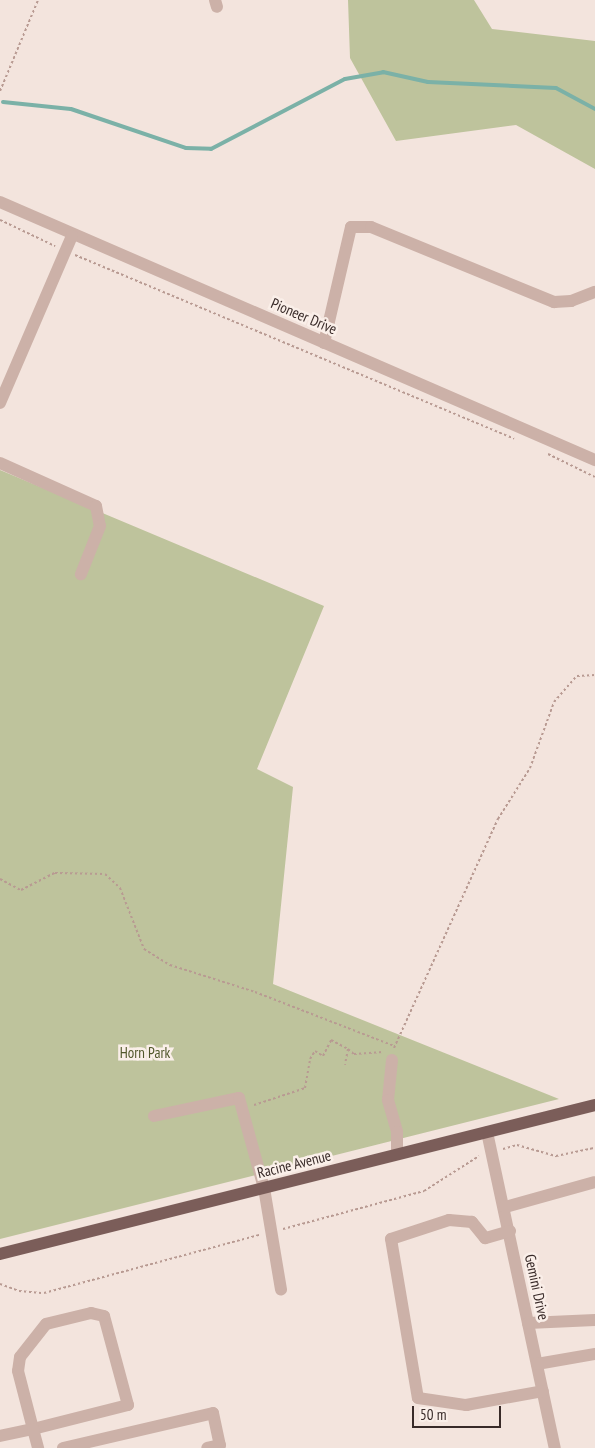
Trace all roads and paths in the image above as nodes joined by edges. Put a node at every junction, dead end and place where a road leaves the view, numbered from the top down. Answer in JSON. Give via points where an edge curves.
{"nodes":[{"id":1,"x":38,"y":0,"type":"edge"},
{"id":2,"x":0,"y":91,"type":"edge"},
{"id":3,"x":0,"y":202,"type":"edge"},
{"id":4,"x":0,"y":220,"type":"edge"},
{"id":5,"x":72,"y":236,"type":"junction"},
{"id":6,"x":58,"y":248,"type":"dead end"},
{"id":7,"x":71,"y":253,"type":"dead end"},
{"id":8,"x":595,"y":292,"type":"edge"},
{"id":9,"x":324,"y":343,"type":"junction"},
{"id":10,"x":0,"y":403,"type":"edge"},
{"id":11,"x":515,"y":440,"type":"dead end"},
{"id":12,"x":542,"y":451,"type":"dead end"},
{"id":13,"x":595,"y":460,"type":"edge"},
{"id":14,"x":0,"y":463,"type":"edge"},
{"id":15,"x":595,"y":477,"type":"edge"},
{"id":16,"x":81,"y":574,"type":"dead end"},
{"id":17,"x":595,"y":675,"type":"edge"},
{"id":18,"x":0,"y":879,"type":"edge"},
{"id":19,"x":394,"y":1046,"type":"junction"},
{"id":20,"x":348,"y":1049,"type":"junction"},
{"id":21,"x":392,"y":1055,"type":"junction"},
{"id":22,"x":345,"y":1065,"type":"dead end"},
{"id":23,"x":595,"y":1105,"type":"edge"},
{"id":24,"x":242,"y":1108,"type":"junction"},
{"id":25,"x":154,"y":1116,"type":"dead end"},
{"id":26,"x":487,"y":1132,"type":"junction"},
{"id":27,"x":518,"y":1145,"type":"dead end"},
{"id":28,"x":595,"y":1148,"type":"edge"},
{"id":29,"x":397,"y":1154,"type":"junction"},
{"id":30,"x":476,"y":1156,"type":"dead end"},
{"id":31,"x":595,"y":1182,"type":"edge"},
{"id":32,"x":264,"y":1188,"type":"junction"},
{"id":33,"x":505,"y":1207,"type":"junction"},
{"id":34,"x":510,"y":1231,"type":"junction"},
{"id":35,"x":271,"y":1232,"type":"junction"},
{"id":36,"x":0,"y":1254,"type":"edge"},
{"id":37,"x":0,"y":1284,"type":"edge"},
{"id":38,"x":281,"y":1290,"type":"dead end"},
{"id":39,"x":595,"y":1320,"type":"edge"},
{"id":40,"x":528,"y":1323,"type":"junction"},
{"id":41,"x":595,"y":1354,"type":"edge"},
{"id":42,"x":537,"y":1364,"type":"junction"},
{"id":43,"x":542,"y":1391,"type":"junction"},
{"id":44,"x":33,"y":1428,"type":"junction"},
{"id":45,"x":0,"y":1436,"type":"edge"},
{"id":46,"x":38,"y":1448,"type":"edge"},
{"id":47,"x":63,"y":1448,"type":"edge"},
{"id":48,"x":207,"y":1448,"type":"edge"},
{"id":49,"x":554,"y":1448,"type":"edge"}],
"edges":[{"from":1,"to":2,"type":"path"},
{"from":3,"to":5,"type":"street","name":"Pioneer Drive"},
{"from":4,"to":6,"type":"path"},
{"from":5,"to":9,"type":"street","name":"Pioneer Drive"},
{"from":5,"to":10,"type":"street"},
{"from":7,"to":11,"type":"path"},
{"from":8,"to":9,"type":"street","via":[[571,301],[554,302],[371,228],[352,227]]},
{"from":9,"to":13,"type":"street","name":"Pioneer Drive"},
{"from":12,"to":15,"type":"path"},
{"from":14,"to":16,"type":"street","via":[[96,506],[100,526]]},
{"from":17,"to":19,"type":"path","via":[[577,676],[554,702],[530,768],[498,819],[481,864]]},
{"from":18,"to":19,"type":"path","via":[[21,890],[55,873],[105,874],[120,888],[144,949],[170,966],[255,992]]},
{"from":19,"to":21,"type":"path"},
{"from":20,"to":21,"type":"path","via":[[354,1054]]},
{"from":20,"to":22,"type":"path"},
{"from":20,"to":24,"type":"path","via":[[331,1040],[323,1056],[315,1052],[310,1059],[305,1088]]},
{"from":21,"to":29,"type":"street","via":[[388,1100],[397,1132]]},
{"from":23,"to":26,"type":"main road","name":"Racine Avenue"},
{"from":24,"to":25,"type":"street","via":[[239,1098]]},
{"from":24,"to":32,"type":"street"},
{"from":26,"to":29,"type":"main road","name":"Racine Avenue"},
{"from":26,"to":33,"type":"street","name":"Gemini Drive"},
{"from":27,"to":28,"type":"path","via":[[556,1156]]},
{"from":29,"to":32,"type":"main road","name":"Racine Avenue"},
{"from":30,"to":35,"type":"path","via":[[424,1191]]},
{"from":31,"to":33,"type":"street"},
{"from":32,"to":35,"type":"street"},
{"from":32,"to":36,"type":"main road","name":"Racine Avenue"},
{"from":33,"to":34,"type":"street","name":"Gemini Drive"},
{"from":34,"to":40,"type":"street","name":"Gemini Drive"},
{"from":34,"to":43,"type":"street","via":[[485,1238],[472,1222],[450,1220],[391,1239],[418,1398],[466,1405]]},
{"from":35,"to":37,"type":"path","via":[[44,1292],[19,1291]]},
{"from":35,"to":38,"type":"street"},
{"from":39,"to":40,"type":"street"},
{"from":40,"to":42,"type":"street","name":"Gemini Drive"},
{"from":41,"to":42,"type":"street"},
{"from":42,"to":43,"type":"street","name":"Gemini Drive"},
{"from":43,"to":49,"type":"street","name":"Gemini Drive"},
{"from":44,"to":44,"type":"street","via":[[128,1405],[108,1320],[98,1313],[64,1319],[39,1328],[20,1357],[18,1371]]},
{"from":44,"to":45,"type":"street"},
{"from":44,"to":46,"type":"street"},
{"from":47,"to":48,"type":"street","via":[[213,1413],[220,1445]]}]}
